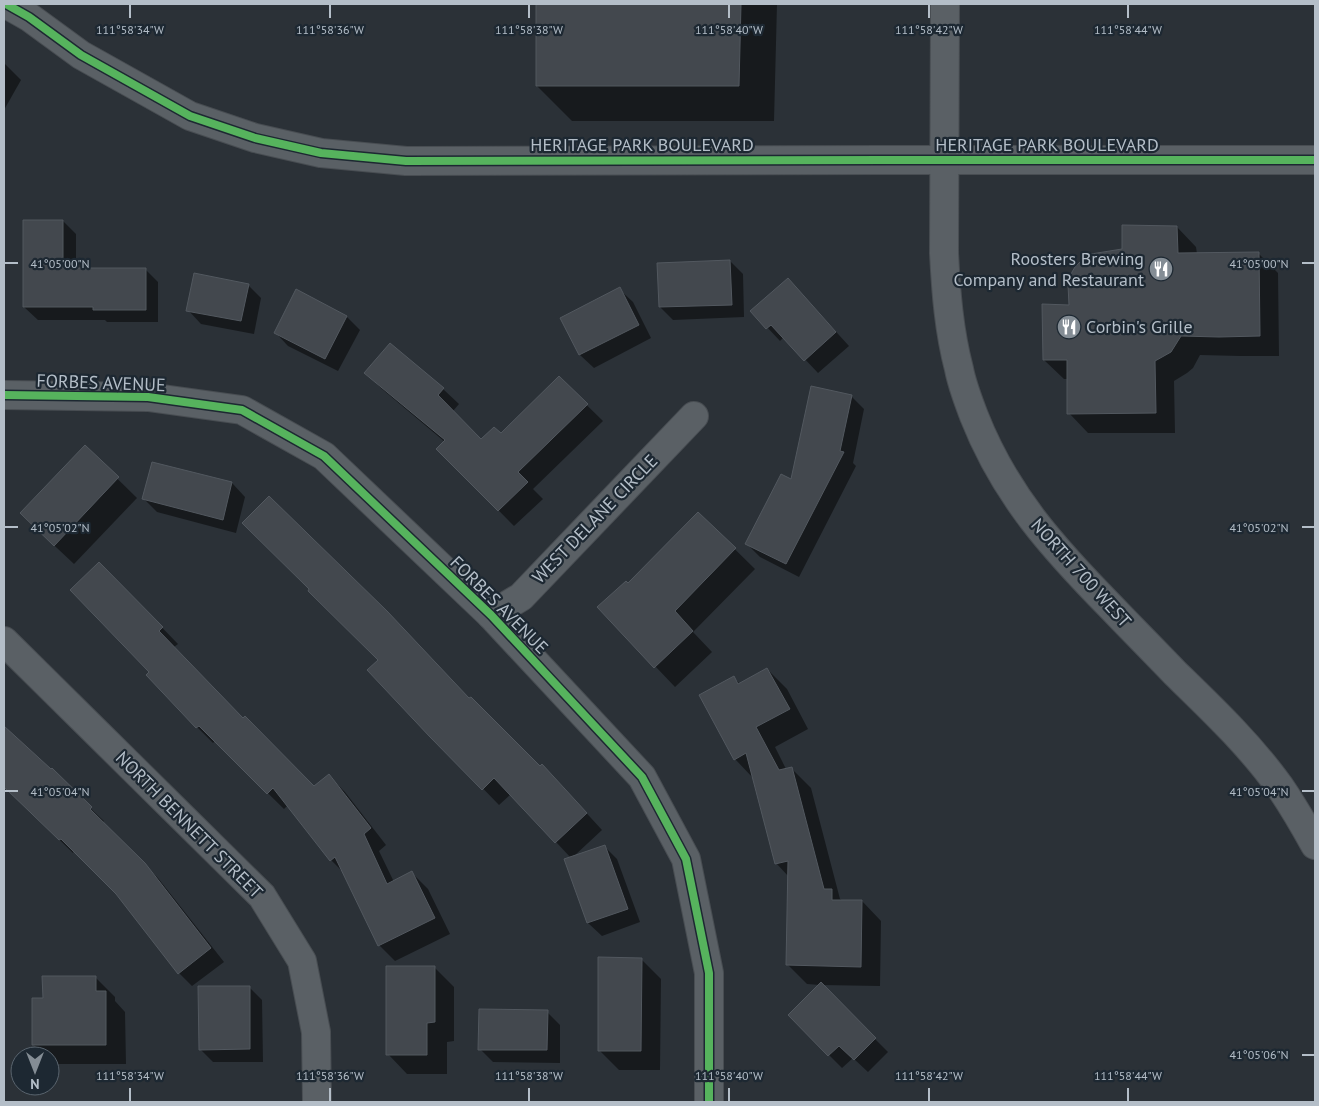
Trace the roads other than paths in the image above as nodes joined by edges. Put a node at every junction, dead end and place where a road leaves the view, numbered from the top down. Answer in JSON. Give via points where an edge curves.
{"nodes":[{"id":1,"x":6,"y":4,"type":"edge"},
{"id":2,"x":945,"y":4,"type":"edge"},
{"id":3,"x":944,"y":160,"type":"junction"},
{"id":4,"x":1315,"y":160,"type":"edge"},
{"id":5,"x":4,"y":396,"type":"edge"},
{"id":6,"x":694,"y":416,"type":"dead end"},
{"id":7,"x":491,"y":615,"type":"junction"},
{"id":8,"x":4,"y":641,"type":"edge"},
{"id":9,"x":1315,"y":845,"type":"edge"},
{"id":10,"x":317,"y":1102,"type":"edge"},
{"id":11,"x":709,"y":1102,"type":"edge"}],
"edges":[{"from":1,"to":3,"type":"street","name":"HERITAGE PARK BOULEVARD","via":[[81,55],[190,116],[255,138],[321,153],[406,161]]},
{"from":2,"to":3,"type":"street","name":"NORTH 700 WEST"},
{"from":3,"to":4,"type":"street","name":"HERITAGE PARK BOULEVARD"},
{"from":3,"to":9,"type":"street","name":"NORTH 700 WEST","via":[[947,307],[963,383],[995,462],[1024,509],[1058,552],[1258,759],[1285,794]]},
{"from":5,"to":7,"type":"street","name":"FORBES AVENUE","via":[[148,397],[242,410],[324,456]]},
{"from":6,"to":7,"type":"street","name":"WEST DELANE CIRCLE","via":[[521,597]]},
{"from":7,"to":11,"type":"street","name":"FORBES AVENUE","via":[[642,777],[686,859],[709,973]]},
{"from":8,"to":10,"type":"street","name":"NORTH BENNETT STREET","via":[[262,896],[302,961],[316,1032]]}]}
